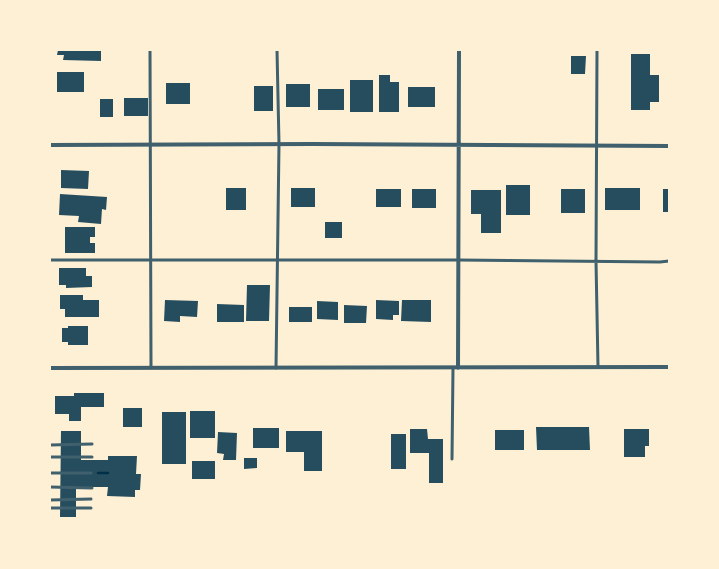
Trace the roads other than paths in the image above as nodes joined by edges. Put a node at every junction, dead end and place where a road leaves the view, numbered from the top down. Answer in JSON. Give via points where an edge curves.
{"nodes":[{"id":1,"x":150,"y":50,"type":"edge"},
{"id":2,"x":278,"y":50,"type":"edge"},
{"id":3,"x":458,"y":50,"type":"edge"},
{"id":4,"x":597,"y":50,"type":"edge"},
{"id":5,"x":151,"y":144,"type":"junction"},
{"id":6,"x":279,"y":144,"type":"junction"},
{"id":7,"x":457,"y":144,"type":"junction"},
{"id":8,"x":50,"y":145,"type":"edge"},
{"id":9,"x":597,"y":146,"type":"junction"},
{"id":10,"x":669,"y":146,"type":"edge"},
{"id":11,"x":50,"y":260,"type":"edge"},
{"id":12,"x":278,"y":260,"type":"junction"},
{"id":13,"x":458,"y":260,"type":"junction"},
{"id":14,"x":151,"y":261,"type":"junction"},
{"id":15,"x":596,"y":261,"type":"junction"},
{"id":16,"x":669,"y":261,"type":"edge"},
{"id":17,"x":151,"y":367,"type":"junction"},
{"id":18,"x":598,"y":367,"type":"junction"},
{"id":19,"x":669,"y":367,"type":"edge"},
{"id":20,"x":50,"y":368,"type":"edge"},
{"id":21,"x":276,"y":368,"type":"junction"},
{"id":22,"x":455,"y":368,"type":"junction"},
{"id":23,"x":92,"y":444,"type":"dead end"},
{"id":24,"x":50,"y":445,"type":"edge"},
{"id":25,"x":50,"y":457,"type":"edge"},
{"id":26,"x":92,"y":457,"type":"dead end"},
{"id":27,"x":452,"y":459,"type":"dead end"},
{"id":28,"x":50,"y":473,"type":"edge"},
{"id":29,"x":91,"y":473,"type":"dead end"},
{"id":30,"x":50,"y":488,"type":"edge"},
{"id":31,"x":92,"y":488,"type":"dead end"},
{"id":32,"x":91,"y":499,"type":"dead end"},
{"id":33,"x":50,"y":500,"type":"edge"},
{"id":34,"x":50,"y":508,"type":"edge"},
{"id":35,"x":91,"y":508,"type":"dead end"}],
"edges":[{"from":1,"to":5,"type":"lane"},
{"from":2,"to":6,"type":"lane"},
{"from":3,"to":7,"type":"street"},
{"from":4,"to":9,"type":"lane"},
{"from":5,"to":6,"type":"street"},
{"from":5,"to":8,"type":"street"},
{"from":5,"to":14,"type":"lane"},
{"from":6,"to":7,"type":"street"},
{"from":6,"to":12,"type":"lane"},
{"from":7,"to":9,"type":"street"},
{"from":7,"to":13,"type":"street"},
{"from":9,"to":10,"type":"street"},
{"from":9,"to":15,"type":"lane"},
{"from":11,"to":14,"type":"lane"},
{"from":12,"to":13,"type":"lane"},
{"from":12,"to":14,"type":"lane"},
{"from":12,"to":21,"type":"lane"},
{"from":13,"to":15,"type":"lane"},
{"from":13,"to":22,"type":"street"},
{"from":14,"to":17,"type":"lane"},
{"from":15,"to":16,"type":"lane"},
{"from":15,"to":18,"type":"lane"},
{"from":17,"to":20,"type":"street"},
{"from":17,"to":21,"type":"street"},
{"from":18,"to":19,"type":"street"},
{"from":18,"to":22,"type":"street"},
{"from":21,"to":22,"type":"street"},
{"from":22,"to":27,"type":"lane"},
{"from":23,"to":24,"type":"lane"},
{"from":25,"to":26,"type":"lane"},
{"from":28,"to":29,"type":"lane"},
{"from":30,"to":31,"type":"lane"},
{"from":32,"to":33,"type":"lane"},
{"from":34,"to":35,"type":"lane"}]}
